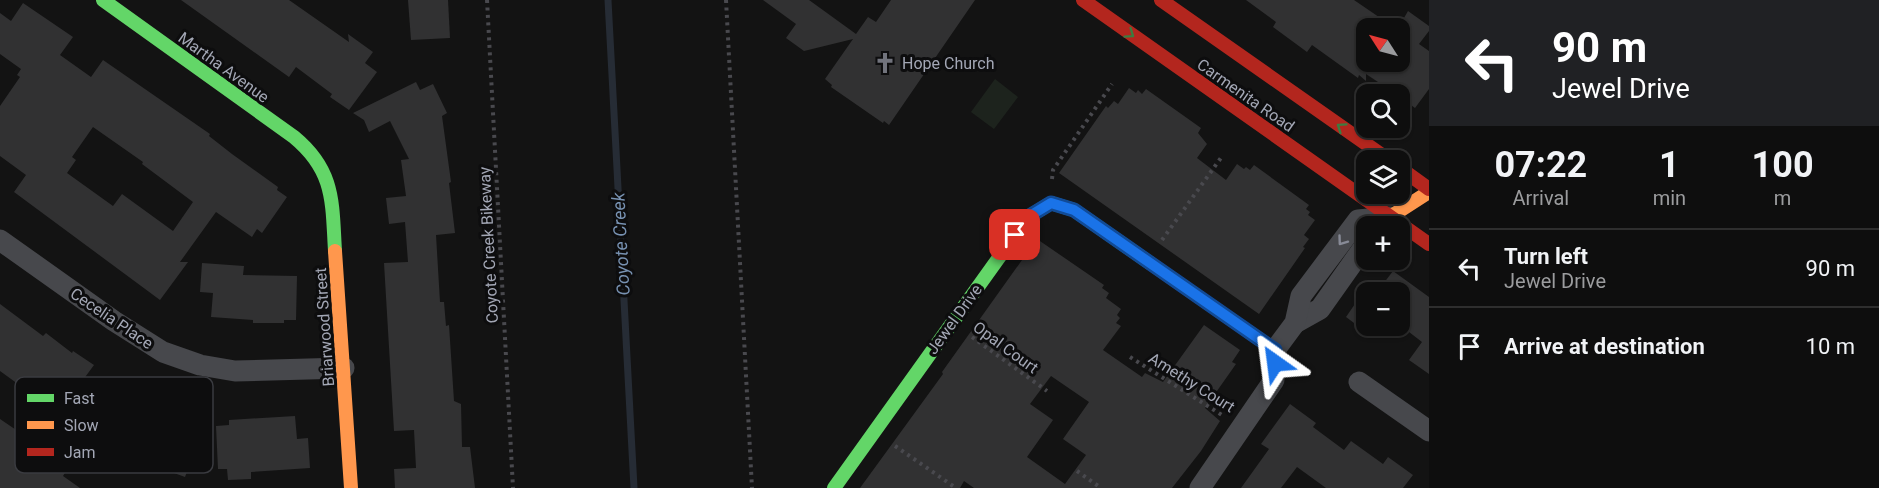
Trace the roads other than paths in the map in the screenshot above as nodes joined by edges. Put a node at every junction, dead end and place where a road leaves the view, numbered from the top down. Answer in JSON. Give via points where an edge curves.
{"nodes":[{"id":1,"x":103,"y":0,"type":"edge"},
{"id":2,"x":1083,"y":0,"type":"edge"},
{"id":3,"x":1161,"y":0,"type":"edge"},
{"id":4,"x":1375,"y":150,"type":"edge"},
{"id":5,"x":322,"y":165,"type":"joint"},
{"id":6,"x":1410,"y":176,"type":"edge"},
{"id":7,"x":1429,"y":190,"type":"edge"},
{"id":8,"x":1377,"y":216,"type":"edge"},
{"id":9,"x":1393,"y":216,"type":"edge"},
{"id":10,"x":1356,"y":223,"type":"edge"},
{"id":11,"x":1410,"y":234,"type":"edge"},
{"id":12,"x":0,"y":240,"type":"edge"},
{"id":13,"x":1429,"y":244,"type":"edge"},
{"id":14,"x":1356,"y":258,"type":"edge"},
{"id":15,"x":1295,"y":323,"type":"junction"},
{"id":16,"x":1275,"y":350,"type":"junction"},
{"id":17,"x":344,"y":368,"type":"junction"},
{"id":18,"x":1359,"y":382,"type":"dead end"},
{"id":19,"x":1429,"y":431,"type":"edge"},
{"id":20,"x":351,"y":488,"type":"edge"},
{"id":21,"x":834,"y":488,"type":"edge"},
{"id":22,"x":1200,"y":488,"type":"edge"}],
"edges":[{"from":1,"to":5,"type":"street","name":"Martha Avenue","via":[[294,137]]},
{"from":2,"to":8,"type":"street","name":"Carmenita Road","one_way":true},
{"from":4,"to":3,"type":"street","name":"Carmenita Road","one_way":true},
{"from":5,"to":17,"type":"street","name":"Briarwood Street","via":[[331,190]]},
{"from":6,"to":7,"type":"street"},
{"from":7,"to":9,"type":"street"},
{"from":10,"to":15,"type":"street","one_way":true,"via":[[1302,296]]},
{"from":11,"to":13,"type":"street","name":"Carmenita Road"},
{"from":12,"to":17,"type":"street","name":"Cecelia Place","via":[[164,352],[200,365],[235,371]]},
{"from":14,"to":15,"type":"street","via":[[1320,309]]},
{"from":15,"to":16,"type":"street"},
{"from":16,"to":21,"type":"street","name":"Jewel Drive","via":[[1074,210],[1051,203],[1028,217]]},
{"from":16,"to":22,"type":"street","via":[[1274,380]]},
{"from":17,"to":20,"type":"street","name":"Briarwood Street"},
{"from":18,"to":19,"type":"street"}]}
